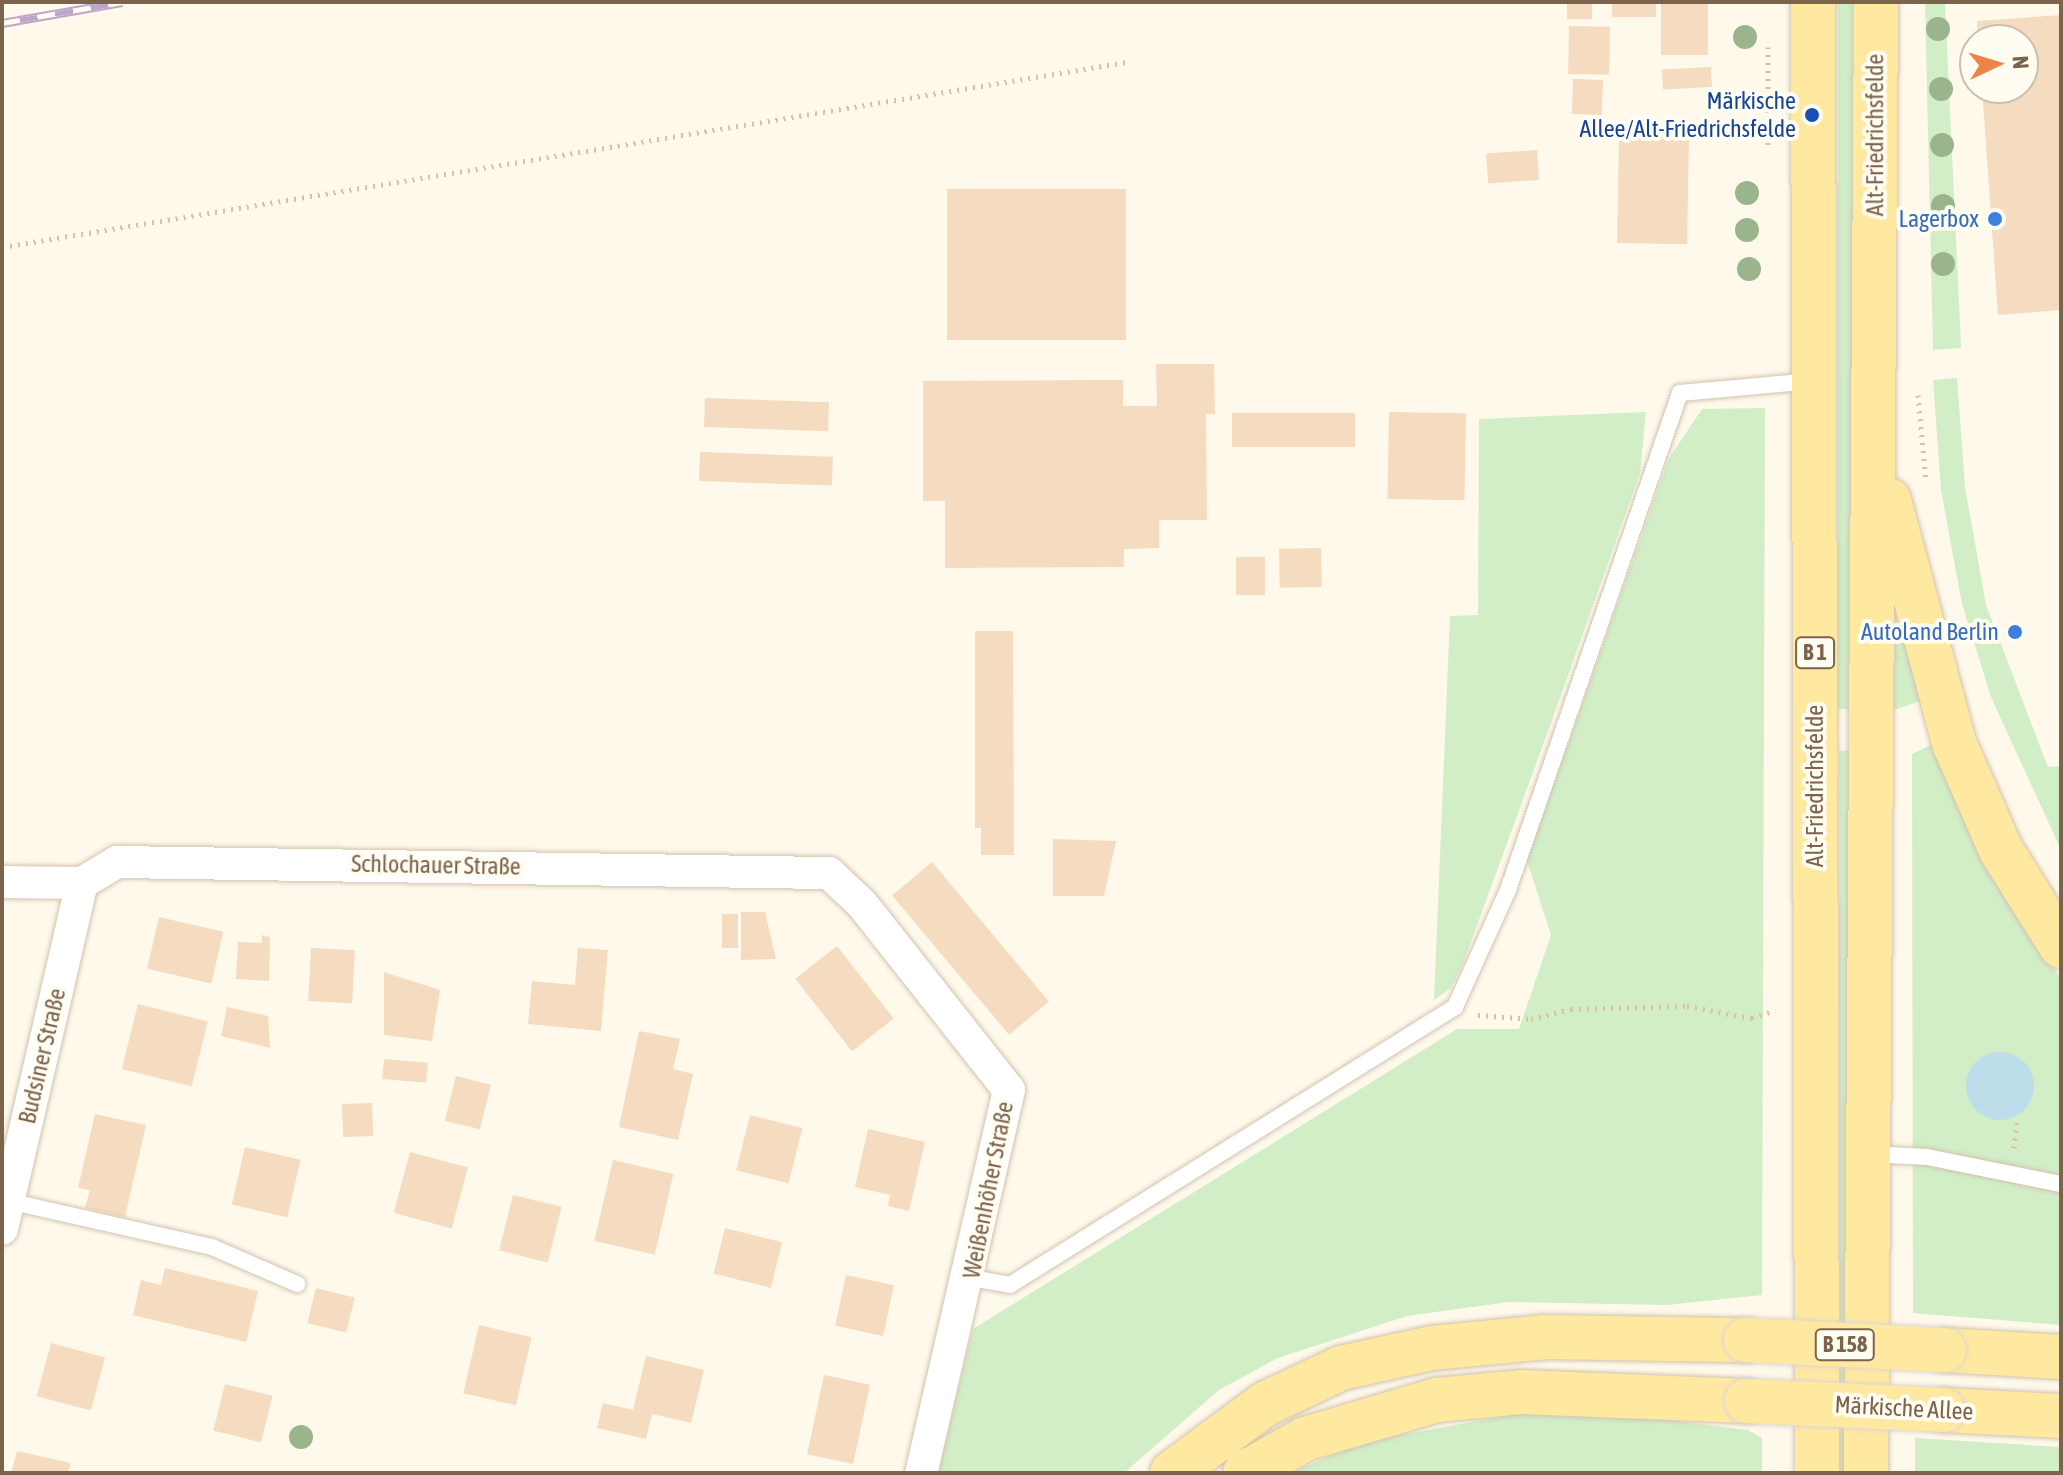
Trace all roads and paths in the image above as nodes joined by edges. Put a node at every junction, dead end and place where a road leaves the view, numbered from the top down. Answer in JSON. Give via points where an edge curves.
{"nodes":[{"id":1,"x":1813,"y":2,"type":"edge"},
{"id":2,"x":1876,"y":2,"type":"edge"},
{"id":3,"x":1127,"y":62,"type":"dead end"},
{"id":4,"x":2,"y":247,"type":"edge"},
{"id":5,"x":1918,"y":379,"type":"dead end"},
{"id":6,"x":1813,"y":381,"type":"junction"},
{"id":7,"x":1873,"y":431,"type":"junction"},
{"id":8,"x":1927,"y":489,"type":"dead end"},
{"id":9,"x":2,"y":882,"type":"edge"},
{"id":10,"x":82,"y":883,"type":"junction"},
{"id":11,"x":862,"y":904,"type":"joint"},
{"id":12,"x":2061,"y":946,"type":"edge"},
{"id":13,"x":1455,"y":1007,"type":"junction"},
{"id":14,"x":1778,"y":1009,"type":"dead end"},
{"id":15,"x":1869,"y":1154,"type":"junction"},
{"id":16,"x":2061,"y":1184,"type":"edge"},
{"id":17,"x":5,"y":1215,"type":"edge"},
{"id":18,"x":971,"y":1278,"type":"junction"},
{"id":19,"x":297,"y":1284,"type":"dead end"},
{"id":20,"x":2061,"y":1357,"type":"edge"},
{"id":21,"x":2061,"y":1416,"type":"edge"},
{"id":22,"x":921,"y":1473,"type":"edge"},
{"id":23,"x":1172,"y":1473,"type":"edge"},
{"id":24,"x":1245,"y":1473,"type":"edge"},
{"id":25,"x":1817,"y":1473,"type":"edge"},
{"id":26,"x":1866,"y":1473,"type":"edge"}],
"edges":[{"from":1,"to":6,"type":"main road","name":"Alt-Friedrichsfelde","number":"B 1"},
{"from":2,"to":7,"type":"main road","name":"Alt-Friedrichsfelde"},
{"from":3,"to":4,"type":"path"},
{"from":5,"to":8,"type":"path"},
{"from":6,"to":13,"type":"lane","via":[[1680,393],[1508,890]]},
{"from":6,"to":25,"type":"main road","name":"Alt-Friedrichsfelde","number":"B 1"},
{"from":7,"to":12,"type":"main road","via":[[1944,716],[2001,850]]},
{"from":7,"to":15,"type":"main road","name":"Alt-Friedrichsfelde"},
{"from":9,"to":10,"type":"street"},
{"from":10,"to":11,"type":"street","name":"Schlochauer Straße","via":[[117,862],[802,868],[829,873]]},
{"from":10,"to":17,"type":"street","name":"Budsiner Straße"},
{"from":11,"to":18,"type":"street","name":"Weißenhöher Straße","via":[[1009,1090]]},
{"from":13,"to":14,"type":"path","via":[[1490,1019],[1687,1006],[1752,1018]]},
{"from":13,"to":18,"type":"lane","via":[[1010,1285]]},
{"from":15,"to":16,"type":"lane","via":[[1927,1157]]},
{"from":15,"to":26,"type":"main road","name":"Alt-Friedrichsfelde"},
{"from":17,"to":19,"type":"lane","via":[[212,1247]]},
{"from":18,"to":22,"type":"street","name":"Weißenhöher Straße"},
{"from":20,"to":23,"type":"main road","number":"B 158","bridge":true,"via":[[1746,1340],[1546,1337],[1432,1348],[1341,1368],[1265,1404]]},
{"from":21,"to":24,"type":"main road","name":"Märkische Allee","bridge":true,"via":[[1521,1392],[1437,1400],[1305,1439]]}]}
